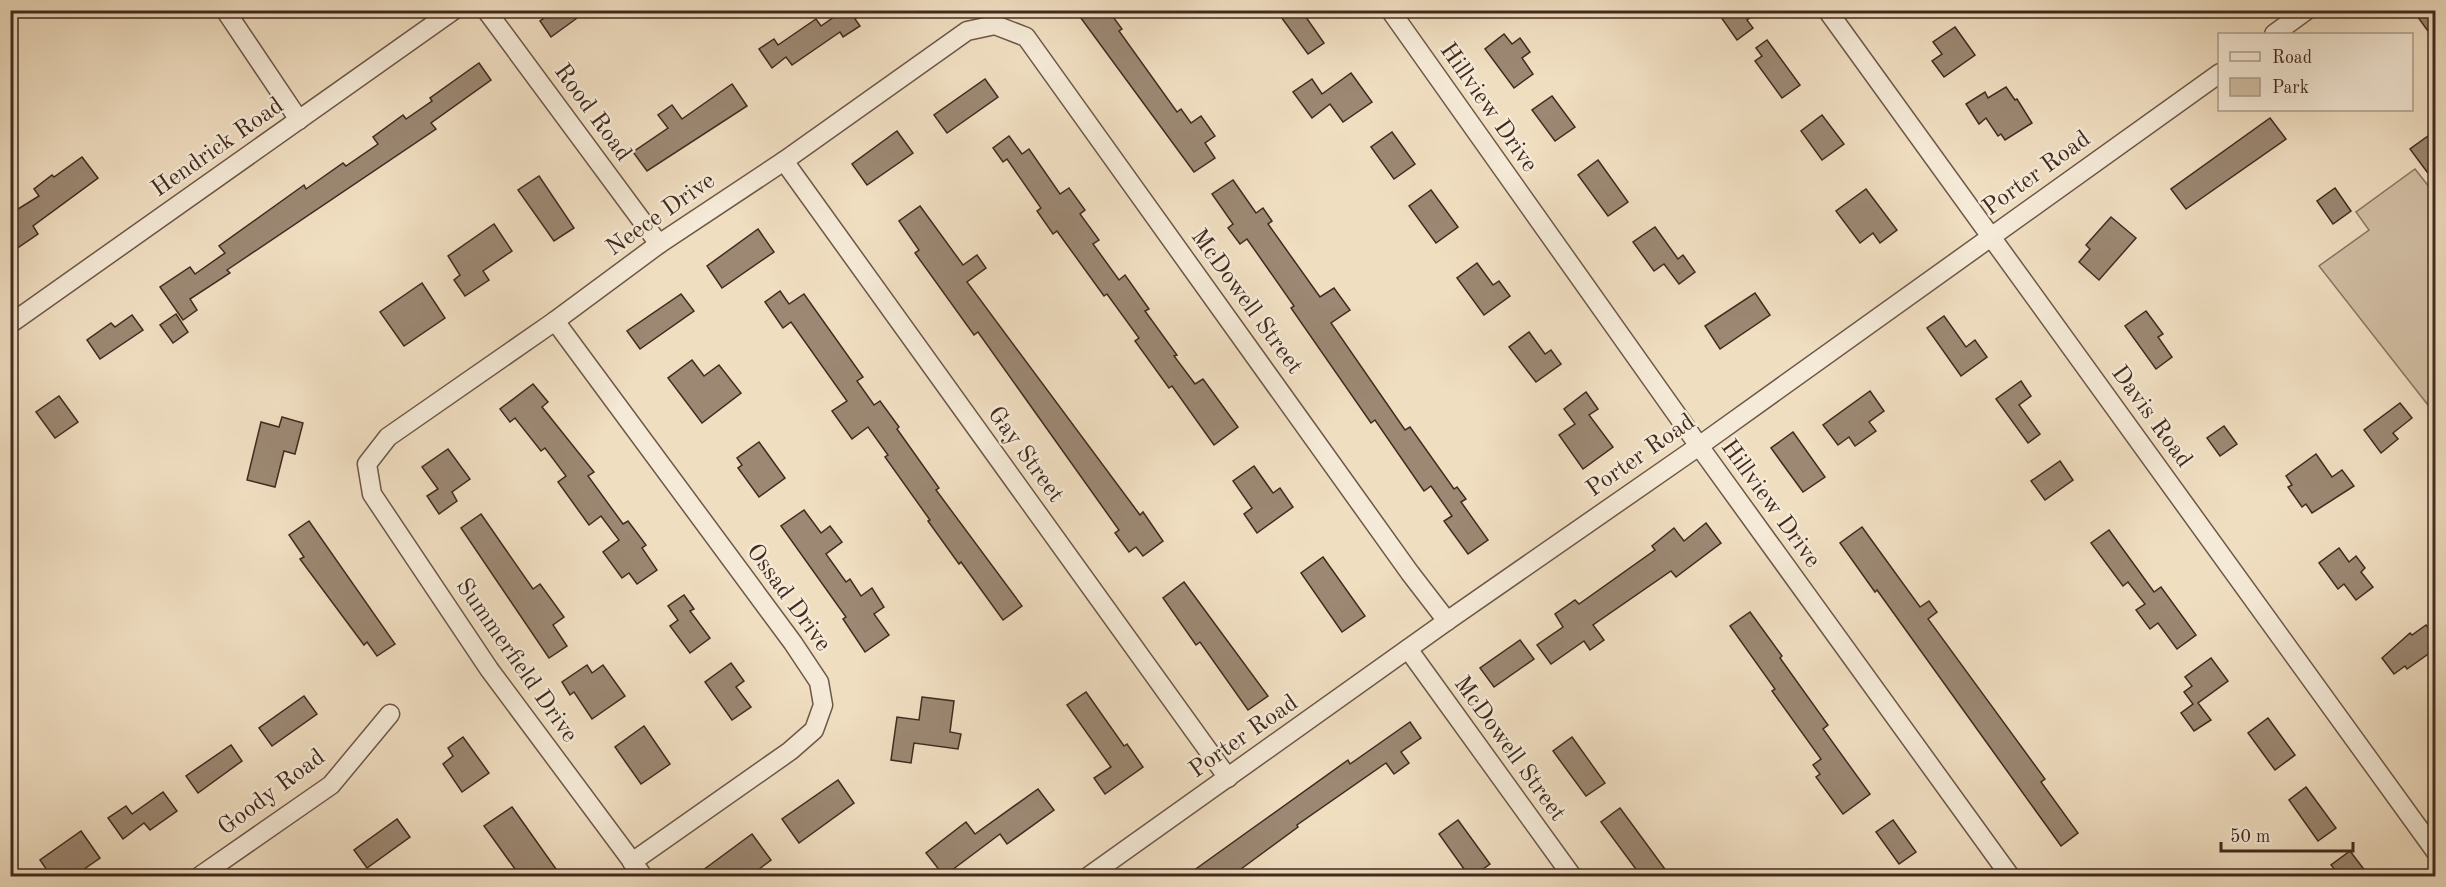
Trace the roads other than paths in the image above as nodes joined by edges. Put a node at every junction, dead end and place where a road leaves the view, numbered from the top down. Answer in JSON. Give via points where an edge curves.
{"nodes":[{"id":1,"x":225,"y":10,"type":"edge"},
{"id":2,"x":454,"y":10,"type":"edge"},
{"id":3,"x":486,"y":10,"type":"edge"},
{"id":4,"x":1390,"y":10,"type":"edge"},
{"id":5,"x":1827,"y":10,"type":"edge"},
{"id":6,"x":2304,"y":11,"type":"edge"},
{"id":7,"x":996,"y":25,"type":"joint"},
{"id":8,"x":2275,"y":33,"type":"edge"},
{"id":9,"x":2218,"y":74,"type":"edge"},
{"id":10,"x":299,"y":120,"type":"junction"},
{"id":11,"x":784,"y":161,"type":"junction"},
{"id":12,"x":1990,"y":237,"type":"junction"},
{"id":13,"x":658,"y":244,"type":"junction"},
{"id":14,"x":555,"y":321,"type":"junction"},
{"id":15,"x":10,"y":324,"type":"edge"},
{"id":16,"x":1699,"y":446,"type":"junction"},
{"id":17,"x":367,"y":464,"type":"joint"},
{"id":18,"x":1447,"y":621,"type":"junction"},
{"id":19,"x":1408,"y":649,"type":"junction"},
{"id":20,"x":390,"y":714,"type":"dead end"},
{"id":21,"x":1228,"y":778,"type":"junction"},
{"id":22,"x":2436,"y":852,"type":"edge"},
{"id":23,"x":638,"y":869,"type":"edge"},
{"id":24,"x":200,"y":876,"type":"edge"},
{"id":25,"x":1089,"y":876,"type":"edge"},
{"id":26,"x":1572,"y":876,"type":"edge"},
{"id":27,"x":2010,"y":876,"type":"edge"}],
"edges":[{"from":1,"to":10,"type":"street"},
{"from":2,"to":10,"type":"street","name":"Hendrick Road"},
{"from":3,"to":13,"type":"street","name":"Rood Road"},
{"from":4,"to":16,"type":"street","name":"Hillview Drive"},
{"from":5,"to":12,"type":"street","name":"Davis Road"},
{"from":6,"to":8,"type":"street"},
{"from":7,"to":11,"type":"street","name":"Neece Drive","via":[[967,31]]},
{"from":7,"to":18,"type":"street","name":"McDowell Street","via":[[1026,37]]},
{"from":9,"to":12,"type":"street","name":"Porter Road"},
{"from":10,"to":15,"type":"street","name":"Hendrick Road"},
{"from":11,"to":13,"type":"street","name":"Neece Drive"},
{"from":11,"to":21,"type":"street","name":"Gay Street"},
{"from":12,"to":16,"type":"street","name":"Porter Road"},
{"from":12,"to":22,"type":"street","name":"Davis Road"},
{"from":13,"to":14,"type":"street","name":"Neece Drive"},
{"from":14,"to":17,"type":"street","name":"Neece Drive","via":[[388,437]]},
{"from":14,"to":23,"type":"street","name":"Ossad Drive","via":[[792,643],[819,682],[823,705],[814,730]]},
{"from":16,"to":18,"type":"street","name":"Porter Road"},
{"from":16,"to":27,"type":"street","name":"Hillview Drive"},
{"from":17,"to":23,"type":"street","name":"Summerfield Drive","via":[[372,494],[476,649]]},
{"from":18,"to":19,"type":"street","name":"Porter Road"},
{"from":19,"to":21,"type":"street","name":"Porter Road"},
{"from":19,"to":26,"type":"street","name":"McDowell Street"},
{"from":20,"to":24,"type":"street","name":"Goody Road","via":[[331,785]]},
{"from":21,"to":25,"type":"street","name":"Porter Road"}]}
